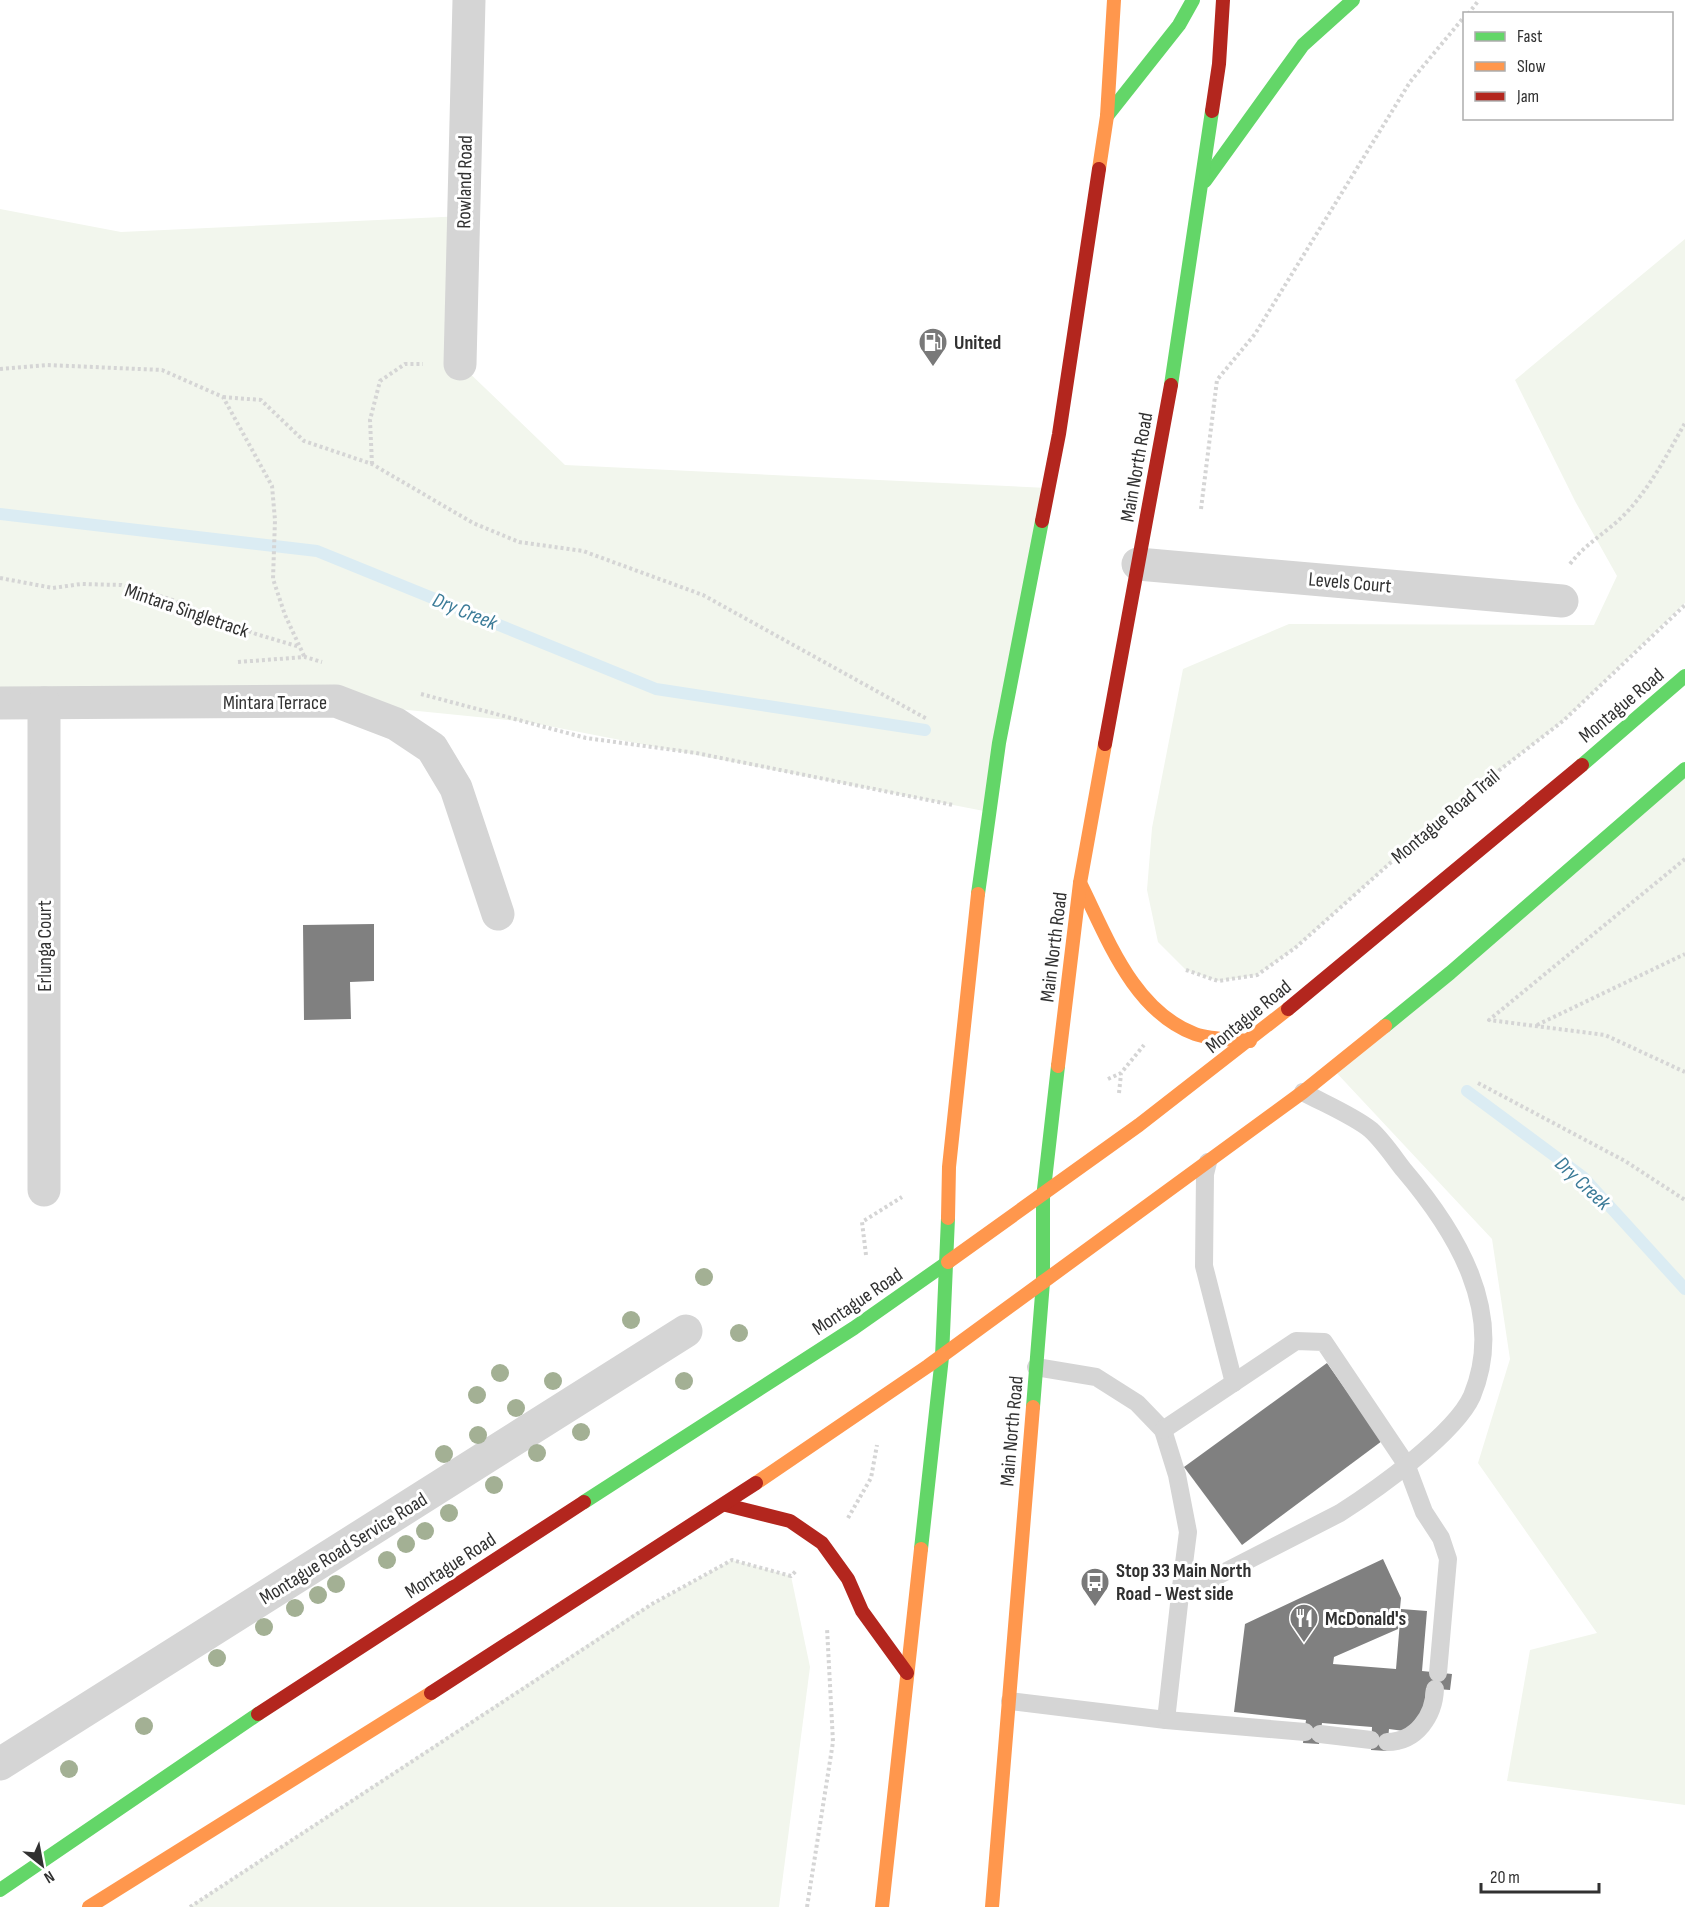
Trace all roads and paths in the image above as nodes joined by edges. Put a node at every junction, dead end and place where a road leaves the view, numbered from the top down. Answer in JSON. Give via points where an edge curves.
{"nodes":[{"id":1,"x":469,"y":0,"type":"edge"},
{"id":2,"x":1114,"y":0,"type":"edge"},
{"id":3,"x":1193,"y":0,"type":"edge"},
{"id":4,"x":1223,"y":0,"type":"edge"},
{"id":5,"x":1353,"y":0,"type":"edge"},
{"id":6,"x":1479,"y":0,"type":"edge"},
{"id":7,"x":1470,"y":12,"type":"edge"},
{"id":8,"x":1463,"y":18,"type":"edge"},
{"id":9,"x":1107,"y":116,"type":"junction"},
{"id":10,"x":1201,"y":186,"type":"junction"},
{"id":11,"x":460,"y":364,"type":"joint"},
{"id":12,"x":0,"y":369,"type":"edge"},
{"id":13,"x":223,"y":397,"type":"junction"},
{"id":14,"x":1685,"y":423,"type":"edge"},
{"id":15,"x":372,"y":464,"type":"junction"},
{"id":16,"x":1201,"y":509,"type":"dead end"},
{"id":17,"x":1138,"y":564,"type":"junction"},
{"id":18,"x":0,"y":578,"type":"edge"},
{"id":19,"x":1515,"y":597,"type":"junction"},
{"id":20,"x":1562,"y":601,"type":"dead end"},
{"id":21,"x":1685,"y":605,"type":"edge"},
{"id":22,"x":301,"y":647,"type":"junction"},
{"id":23,"x":305,"y":657,"type":"junction"},
{"id":24,"x":327,"y":664,"type":"dead end"},
{"id":25,"x":1685,"y":676,"type":"edge"},
{"id":26,"x":414,"y":691,"type":"dead end"},
{"id":27,"x":318,"y":701,"type":"junction"},
{"id":28,"x":44,"y":702,"type":"junction"},
{"id":29,"x":0,"y":703,"type":"edge"},
{"id":30,"x":927,"y":719,"type":"dead end"},
{"id":31,"x":1685,"y":769,"type":"edge"},
{"id":32,"x":990,"y":812,"type":"junction"},
{"id":33,"x":1685,"y":859,"type":"edge"},
{"id":34,"x":1080,"y":883,"type":"junction"},
{"id":35,"x":498,"y":914,"type":"dead end"},
{"id":36,"x":1685,"y":954,"type":"edge"},
{"id":37,"x":1186,"y":970,"type":"dead end"},
{"id":38,"x":1536,"y":1026,"type":"junction"},
{"id":39,"x":1250,"y":1041,"type":"junction"},
{"id":40,"x":1146,"y":1043,"type":"dead end"},
{"id":41,"x":1685,"y":1072,"type":"edge"},
{"id":42,"x":1121,"y":1073,"type":"junction"},
{"id":43,"x":1108,"y":1079,"type":"dead end"},
{"id":44,"x":1478,"y":1083,"type":"dead end"},
{"id":45,"x":1303,"y":1092,"type":"junction"},
{"id":46,"x":1119,"y":1095,"type":"dead end"},
{"id":47,"x":1208,"y":1162,"type":"junction"},
{"id":48,"x":44,"y":1190,"type":"dead end"},
{"id":49,"x":902,"y":1197,"type":"dead end"},
{"id":50,"x":1043,"y":1198,"type":"junction"},
{"id":51,"x":1685,"y":1200,"type":"edge"},
{"id":52,"x":866,"y":1255,"type":"dead end"},
{"id":53,"x":948,"y":1263,"type":"junction"},
{"id":54,"x":1043,"y":1282,"type":"junction"},
{"id":55,"x":686,"y":1331,"type":"dead end"},
{"id":56,"x":942,"y":1357,"type":"junction"},
{"id":57,"x":1036,"y":1367,"type":"junction"},
{"id":58,"x":1234,"y":1383,"type":"junction"},
{"id":59,"x":1163,"y":1430,"type":"junction"},
{"id":60,"x":878,"y":1443,"type":"dead end"},
{"id":61,"x":1406,"y":1464,"type":"junction"},
{"id":62,"x":726,"y":1505,"type":"junction"},
{"id":63,"x":846,"y":1521,"type":"dead end"},
{"id":64,"x":799,"y":1568,"type":"dead end"},
{"id":65,"x":1180,"y":1595,"type":"junction"},
{"id":66,"x":827,"y":1625,"type":"dead end"},
{"id":67,"x":907,"y":1673,"type":"junction"},
{"id":68,"x":1010,"y":1701,"type":"junction"},
{"id":69,"x":1166,"y":1720,"type":"junction"},
{"id":70,"x":0,"y":1764,"type":"edge"},
{"id":71,"x":0,"y":1890,"type":"edge"},
{"id":72,"x":88,"y":1907,"type":"edge"},
{"id":73,"x":190,"y":1907,"type":"edge"},
{"id":74,"x":807,"y":1907,"type":"edge"},
{"id":75,"x":882,"y":1907,"type":"edge"},
{"id":76,"x":992,"y":1907,"type":"edge"}],
"edges":[{"from":1,"to":11,"type":"street","name":"Rowland Road"},
{"from":2,"to":9,"type":"main road"},
{"from":3,"to":9,"type":"main road","via":[[1179,25]]},
{"from":4,"to":10,"type":"main road","name":"Main North Road","via":[[1219,64]]},
{"from":5,"to":10,"type":"main road","via":[[1303,45]]},
{"from":6,"to":7,"type":"path"},
{"from":8,"to":16,"type":"path","via":[[1410,82],[1255,334],[1217,380]]},
{"from":9,"to":32,"type":"main road","via":[[1059,434],[999,743]]},
{"from":10,"to":17,"type":"main road","name":"Main North Road","via":[[1180,336]]},
{"from":11,"to":15,"type":"path","via":[[405,364],[380,381],[370,420]]},
{"from":12,"to":13,"type":"path","via":[[47,365],[162,370]]},
{"from":13,"to":15,"type":"path","via":[[261,400],[304,441]]},
{"from":13,"to":22,"type":"path","via":[[272,486],[273,579]]},
{"from":14,"to":19,"type":"path","via":[[1629,510],[1606,532],[1585,544],[1569,566]]},
{"from":15,"to":30,"type":"path","via":[[473,523],[519,542],[583,551],[703,595]]},
{"from":17,"to":19,"type":"street","name":"Levels Court"},
{"from":17,"to":34,"type":"main road","name":"Main North Road"},
{"from":18,"to":22,"type":"path","name":"Mintara Singletrack","via":[[54,588],[121,585]]},
{"from":19,"to":20,"type":"street","name":"Levels Court"},
{"from":21,"to":37,"type":"path","name":"Montague Road Trail","via":[[1563,721],[1462,799],[1295,948],[1257,975],[1218,981]]},
{"from":22,"to":23,"type":"path"},
{"from":23,"to":24,"type":"path"},
{"from":23,"to":27,"type":"path"},
{"from":25,"to":39,"type":"main road","name":"Montague Road"},
{"from":26,"to":32,"type":"path","via":[[586,738],[696,753]]},
{"from":27,"to":28,"type":"street","name":"Mintara Terrace"},
{"from":27,"to":35,"type":"street","name":"Mintara Terrace","via":[[336,701],[396,724],[432,748],[456,788]]},
{"from":28,"to":29,"type":"street","name":"Mintara Terrace"},
{"from":28,"to":48,"type":"street","name":"Erlunga Court"},
{"from":31,"to":45,"type":"main road","via":[[1450,973]]},
{"from":32,"to":53,"type":"main road","via":[[949,1167]]},
{"from":33,"to":38,"type":"path","via":[[1489,1020]]},
{"from":34,"to":39,"type":"main road","via":[[1126,972],[1166,1020],[1195,1034]]},
{"from":34,"to":50,"type":"main road","name":"Main North Road"},
{"from":36,"to":38,"type":"path"},
{"from":38,"to":41,"type":"path","via":[[1605,1035]]},
{"from":39,"to":50,"type":"main road","name":"Montague Road"},
{"from":40,"to":42,"type":"path"},
{"from":42,"to":43,"type":"path"},
{"from":42,"to":46,"type":"path"},
{"from":44,"to":51,"type":"path","via":[[1625,1161]]},
{"from":45,"to":47,"type":"main road"},
{"from":45,"to":61,"type":"lane","via":[[1370,1130],[1437,1209],[1463,1253],[1476,1289],[1483,1328],[1472,1396],[1454,1424]]},
{"from":47,"to":54,"type":"main road"},
{"from":47,"to":58,"type":"lane","via":[[1204,1266]]},
{"from":49,"to":52,"type":"path","via":[[862,1222]]},
{"from":50,"to":53,"type":"main road","name":"Montague Road"},
{"from":50,"to":54,"type":"main road","name":"Main North Road"},
{"from":53,"to":56,"type":"main road"},
{"from":53,"to":71,"type":"main road","name":"Montague Road","via":[[854,1328],[316,1674]]},
{"from":54,"to":56,"type":"main road"},
{"from":54,"to":57,"type":"main road","name":"Main North Road"},
{"from":55,"to":70,"type":"street","name":"Montague Road Service Road"},
{"from":56,"to":62,"type":"main road"},
{"from":56,"to":67,"type":"main road"},
{"from":57,"to":59,"type":"lane","via":[[1096,1377],[1137,1403]]},
{"from":57,"to":68,"type":"main road","name":"Main North Road"},
{"from":58,"to":59,"type":"lane"},
{"from":58,"to":61,"type":"lane","via":[[1296,1341],[1324,1342]]},
{"from":59,"to":65,"type":"lane","via":[[1177,1474],[1188,1532]]},
{"from":60,"to":63,"type":"path","via":[[871,1478]]},
{"from":61,"to":65,"type":"lane","via":[[1340,1513]]},
{"from":61,"to":69,"type":"lane","via":[[1448,1560],[1437,1681],[1431,1715],[1421,1726],[1404,1740],[1379,1741]]},
{"from":62,"to":67,"type":"main road","via":[[790,1521],[822,1543],[848,1579],[862,1611]]},
{"from":62,"to":72,"type":"main road"},
{"from":64,"to":73,"type":"path","via":[[791,1576],[732,1560],[662,1598]]},
{"from":65,"to":69,"type":"lane"},
{"from":66,"to":74,"type":"path","via":[[833,1742]]},
{"from":67,"to":75,"type":"main road"},
{"from":68,"to":69,"type":"lane"},
{"from":68,"to":76,"type":"main road","name":"Main North Road"}]}
